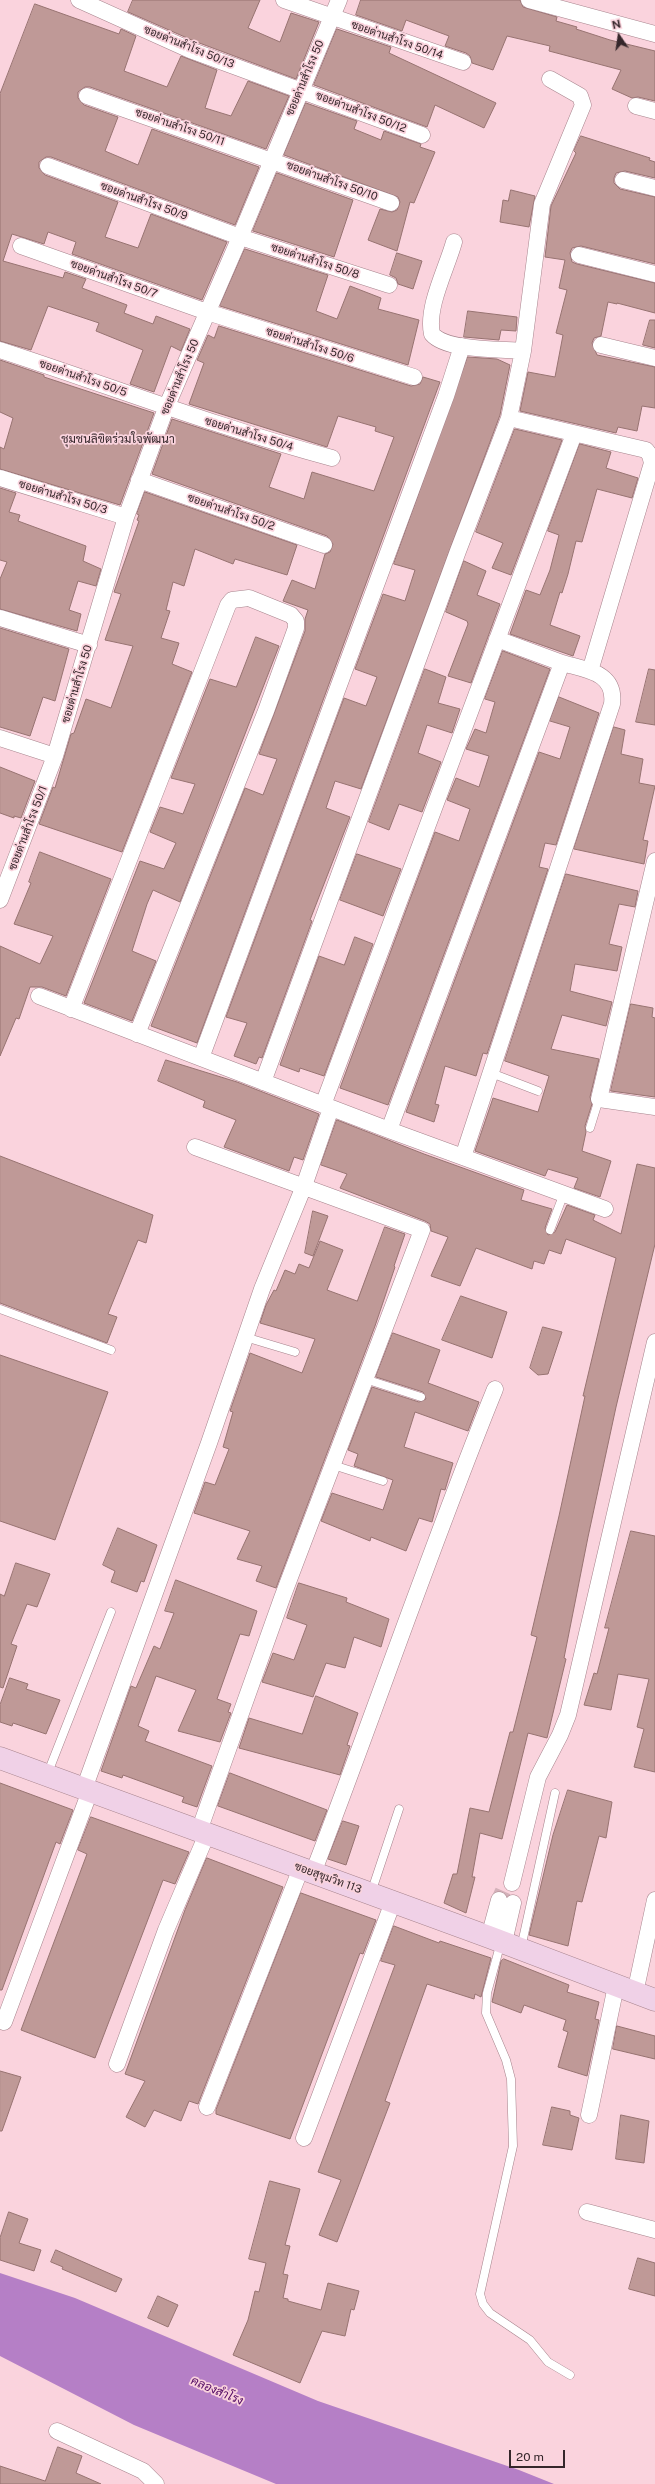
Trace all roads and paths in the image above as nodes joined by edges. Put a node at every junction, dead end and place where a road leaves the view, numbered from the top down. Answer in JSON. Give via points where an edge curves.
{"nodes":[{"id":1,"x":79,"y":0,"type":"edge"},
{"id":2,"x":284,"y":0,"type":"edge"},
{"id":3,"x":339,"y":0,"type":"edge"},
{"id":4,"x":529,"y":0,"type":"edge"},
{"id":5,"x":331,"y":17,"type":"junction"},
{"id":6,"x":655,"y":34,"type":"edge"},
{"id":7,"x":463,"y":62,"type":"dead end"},
{"id":8,"x":550,"y":79,"type":"dead end"},
{"id":9,"x":300,"y":89,"type":"junction"},
{"id":10,"x":87,"y":96,"type":"dead end"},
{"id":11,"x":636,"y":106,"type":"dead end"},
{"id":12,"x":655,"y":111,"type":"edge"},
{"id":13,"x":422,"y":135,"type":"dead end"},
{"id":14,"x":272,"y":159,"type":"junction"},
{"id":15,"x":48,"y":166,"type":"dead end"},
{"id":16,"x":623,"y":180,"type":"dead end"},
{"id":17,"x":655,"y":188,"type":"edge"},
{"id":18,"x":392,"y":203,"type":"dead end"},
{"id":19,"x":240,"y":237,"type":"junction"},
{"id":20,"x":454,"y":242,"type":"dead end"},
{"id":21,"x":21,"y":246,"type":"dead end"},
{"id":22,"x":579,"y":255,"type":"dead end"},
{"id":23,"x":655,"y":274,"type":"edge"},
{"id":24,"x":389,"y":285,"type":"dead end"},
{"id":25,"x":207,"y":312,"type":"junction"},
{"id":26,"x":601,"y":345,"type":"dead end"},
{"id":27,"x":462,"y":346,"type":"junction"},
{"id":28,"x":0,"y":350,"type":"edge"},
{"id":29,"x":523,"y":351,"type":"junction"},
{"id":30,"x":655,"y":358,"type":"edge"},
{"id":31,"x":414,"y":377,"type":"dead end"},
{"id":32,"x":166,"y":408,"type":"junction"},
{"id":33,"x":509,"y":418,"type":"junction"},
{"id":34,"x":574,"y":434,"type":"junction"},
{"id":35,"x":332,"y":458,"type":"dead end"},
{"id":36,"x":0,"y":478,"type":"edge"},
{"id":37,"x":139,"y":480,"type":"junction"},
{"id":38,"x":126,"y":517,"type":"junction"},
{"id":39,"x":324,"y":545,"type":"dead end"},
{"id":40,"x":0,"y":618,"type":"edge"},
{"id":41,"x":497,"y":639,"type":"junction"},
{"id":42,"x":89,"y":645,"type":"junction"},
{"id":43,"x":562,"y":662,"type":"junction"},
{"id":44,"x":590,"y":671,"type":"junction"},
{"id":45,"x":0,"y":738,"type":"edge"},
{"id":46,"x":55,"y":756,"type":"junction"},
{"id":47,"x":655,"y":861,"type":"edge"},
{"id":48,"x":0,"y":900,"type":"edge"},
{"id":49,"x":39,"y":996,"type":"dead end"},
{"id":50,"x":71,"y":1009,"type":"junction"},
{"id":51,"x":137,"y":1034,"type":"junction"},
{"id":52,"x":201,"y":1058,"type":"junction"},
{"id":53,"x":491,"y":1073,"type":"junction"},
{"id":54,"x":263,"y":1082,"type":"junction"},
{"id":55,"x":538,"y":1091,"type":"dead end"},
{"id":56,"x":599,"y":1099,"type":"junction"},
{"id":57,"x":655,"y":1106,"type":"edge"},
{"id":58,"x":327,"y":1107,"type":"junction"},
{"id":59,"x":590,"y":1128,"type":"dead end"},
{"id":60,"x":388,"y":1130,"type":"junction"},
{"id":61,"x":195,"y":1147,"type":"dead end"},
{"id":62,"x":463,"y":1157,"type":"junction"},
{"id":63,"x":304,"y":1186,"type":"junction"},
{"id":64,"x":564,"y":1194,"type":"junction"},
{"id":65,"x":605,"y":1209,"type":"dead end"},
{"id":66,"x":550,"y":1230,"type":"dead end"},
{"id":67,"x":0,"y":1309,"type":"edge"},
{"id":68,"x":245,"y":1337,"type":"junction"},
{"id":69,"x":655,"y":1342,"type":"edge"},
{"id":70,"x":111,"y":1350,"type":"dead end"},
{"id":71,"x":295,"y":1352,"type":"dead end"},
{"id":72,"x":365,"y":1379,"type":"junction"},
{"id":73,"x":495,"y":1389,"type":"dead end"},
{"id":74,"x":421,"y":1397,"type":"dead end"},
{"id":75,"x":333,"y":1465,"type":"junction"},
{"id":76,"x":383,"y":1481,"type":"dead end"},
{"id":77,"x":111,"y":1612,"type":"dead end"},
{"id":78,"x":0,"y":1758,"type":"edge"},
{"id":79,"x":47,"y":1775,"type":"junction"},
{"id":80,"x":87,"y":1790,"type":"junction"},
{"id":81,"x":555,"y":1793,"type":"dead end"},
{"id":82,"x":399,"y":1809,"type":"dead end"},
{"id":83,"x":203,"y":1832,"type":"junction"},
{"id":84,"x":307,"y":1870,"type":"junction"},
{"id":85,"x":371,"y":1894,"type":"junction"},
{"id":86,"x":655,"y":1900,"type":"edge"},
{"id":87,"x":393,"y":1902,"type":"junction"},
{"id":88,"x":504,"y":1942,"type":"junction"},
{"id":89,"x":635,"y":1993,"type":"edge"},
{"id":90,"x":4,"y":2022,"type":"dead end"},
{"id":91,"x":117,"y":2064,"type":"dead end"},
{"id":92,"x":207,"y":2107,"type":"dead end"},
{"id":93,"x":589,"y":2115,"type":"dead end"},
{"id":94,"x":304,"y":2138,"type":"dead end"},
{"id":95,"x":587,"y":2212,"type":"dead end"},
{"id":96,"x":655,"y":2230,"type":"edge"},
{"id":97,"x":570,"y":2375,"type":"dead end"},
{"id":98,"x":57,"y":2431,"type":"dead end"},
{"id":99,"x":156,"y":2484,"type":"edge"}],
"edges":[{"from":1,"to":9,"type":"street","name":"ซอยด่านสำโรง 50/13","via":[[190,50]]},
{"from":2,"to":5,"type":"street","name":"ซอยด่านสำโรง 50/14"},
{"from":3,"to":5,"type":"street","name":"ซอยด่านสำโรง 50"},
{"from":4,"to":6,"type":"street"},
{"from":5,"to":7,"type":"street","name":"ซอยด่านสำโรง 50/14"},
{"from":5,"to":9,"type":"street","name":"ซอยด่านสำโรง 50"},
{"from":8,"to":29,"type":"street","via":[[580,96],[583,105],[542,204]]},
{"from":9,"to":13,"type":"street","name":"ซอยด่านสำโรง 50/12"},
{"from":9,"to":14,"type":"street","name":"ซอยด่านสำโรง 50"},
{"from":10,"to":14,"type":"street","name":"ซอยด่านสำโรง 50/11"},
{"from":11,"to":12,"type":"street"},
{"from":14,"to":18,"type":"street","name":"ซอยด่านสำโรง 50/10"},
{"from":14,"to":19,"type":"street","name":"ซอยด่านสำโรง 50"},
{"from":15,"to":19,"type":"street","name":"ซอยด่านสำโรง 50/9"},
{"from":16,"to":17,"type":"street"},
{"from":19,"to":24,"type":"street","name":"ซอยด่านสำโรง 50/8"},
{"from":19,"to":25,"type":"street","name":"ซอยด่านสำโรง 50"},
{"from":20,"to":27,"type":"street","via":[[435,299],[431,330],[441,341]]},
{"from":21,"to":25,"type":"street","name":"ซอยด่านสำโรง 50/7"},
{"from":22,"to":23,"type":"street"},
{"from":25,"to":31,"type":"street","name":"ซอยด่านสำโรง 50/6"},
{"from":25,"to":32,"type":"street","name":"ซอยด่านสำโรง 50"},
{"from":26,"to":30,"type":"street"},
{"from":27,"to":29,"type":"street"},
{"from":27,"to":52,"type":"street","via":[[446,396]]},
{"from":28,"to":32,"type":"street","name":"ซอยด่านสำโรง 50/5"},
{"from":29,"to":33,"type":"street"},
{"from":32,"to":35,"type":"street","name":"ซอยด่านสำโรง 50/4"},
{"from":32,"to":37,"type":"street","name":"ซอยด่านสำโรง 50"},
{"from":33,"to":34,"type":"street"},
{"from":33,"to":54,"type":"street"},
{"from":34,"to":41,"type":"street"},
{"from":34,"to":44,"type":"street","via":[[646,450],[652,463]]},
{"from":36,"to":38,"type":"street","name":"ซอยด่านสำโรง 50/3"},
{"from":37,"to":38,"type":"street","name":"ซอยด่านสำโรง 50"},
{"from":37,"to":39,"type":"street","name":"ซอยด่านสำโรง 50/2"},
{"from":38,"to":42,"type":"street","name":"ซอยด่านสำโรง 50"},
{"from":40,"to":42,"type":"street"},
{"from":41,"to":43,"type":"street"},
{"from":41,"to":58,"type":"street"},
{"from":42,"to":46,"type":"street","name":"ซอยด่านสำโรง 50"},
{"from":43,"to":44,"type":"street"},
{"from":43,"to":60,"type":"street"},
{"from":44,"to":53,"type":"street","via":[[612,687],[612,704]]},
{"from":45,"to":46,"type":"street"},
{"from":46,"to":48,"type":"street","name":"ซอยด่านสำโรง 50/1"},
{"from":47,"to":56,"type":"street"},
{"from":49,"to":50,"type":"street"},
{"from":50,"to":51,"type":"street"},
{"from":50,"to":51,"type":"street","via":[[228,605],[232,600],[249,598],[291,615],[296,621],[296,628],[266,711]]},
{"from":51,"to":52,"type":"street"},
{"from":52,"to":54,"type":"street"},
{"from":53,"to":55,"type":"lane"},
{"from":53,"to":62,"type":"street"},
{"from":54,"to":58,"type":"street"},
{"from":56,"to":57,"type":"street"},
{"from":56,"to":59,"type":"lane"},
{"from":58,"to":60,"type":"street"},
{"from":58,"to":63,"type":"street"},
{"from":60,"to":62,"type":"street"},
{"from":61,"to":63,"type":"street"},
{"from":62,"to":64,"type":"street"},
{"from":63,"to":68,"type":"street"},
{"from":63,"to":72,"type":"street","via":[[422,1230]]},
{"from":64,"to":65,"type":"street"},
{"from":64,"to":66,"type":"lane"},
{"from":67,"to":70,"type":"lane"},
{"from":68,"to":71,"type":"lane"},
{"from":68,"to":80,"type":"street"},
{"from":69,"to":88,"type":"street","via":[[568,1715],[538,1777],[508,1894]]},
{"from":72,"to":74,"type":"lane"},
{"from":72,"to":75,"type":"street"},
{"from":73,"to":84,"type":"street","via":[[455,1489],[368,1732]]},
{"from":75,"to":76,"type":"lane"},
{"from":75,"to":83,"type":"street"},
{"from":77,"to":79,"type":"lane"},
{"from":78,"to":79,"type":"main road","name":"ซอยสุขุมวิท 113"},
{"from":79,"to":80,"type":"main road","name":"ซอยสุขุมวิท 113"},
{"from":80,"to":83,"type":"main road","name":"ซอยสุขุมวิท 113"},
{"from":80,"to":90,"type":"street"},
{"from":81,"to":88,"type":"lane"},
{"from":82,"to":85,"type":"lane"},
{"from":83,"to":84,"type":"main road","name":"ซอยสุขุมวิท 113"},
{"from":83,"to":91,"type":"street"},
{"from":84,"to":85,"type":"main road","name":"ซอยสุขุมวิท 113"},
{"from":84,"to":92,"type":"street"},
{"from":85,"to":87,"type":"main road","name":"ซอยสุขุมวิท 113"},
{"from":86,"to":89,"type":"street"},
{"from":87,"to":88,"type":"main road","name":"ซอยสุขุมวิท 113"},
{"from":87,"to":94,"type":"street"},
{"from":88,"to":89,"type":"main road","name":"ซอยสุขุมวิท 113"},
{"from":88,"to":97,"type":"lane","via":[[487,1993],[486,2013],[506,2060],[511,2079],[513,2146],[480,2294],[483,2304],[490,2313],[530,2340],[548,2362]]},
{"from":89,"to":93,"type":"street"},
{"from":95,"to":96,"type":"street"},
{"from":98,"to":99,"type":"street","via":[[143,2471]]}]}
